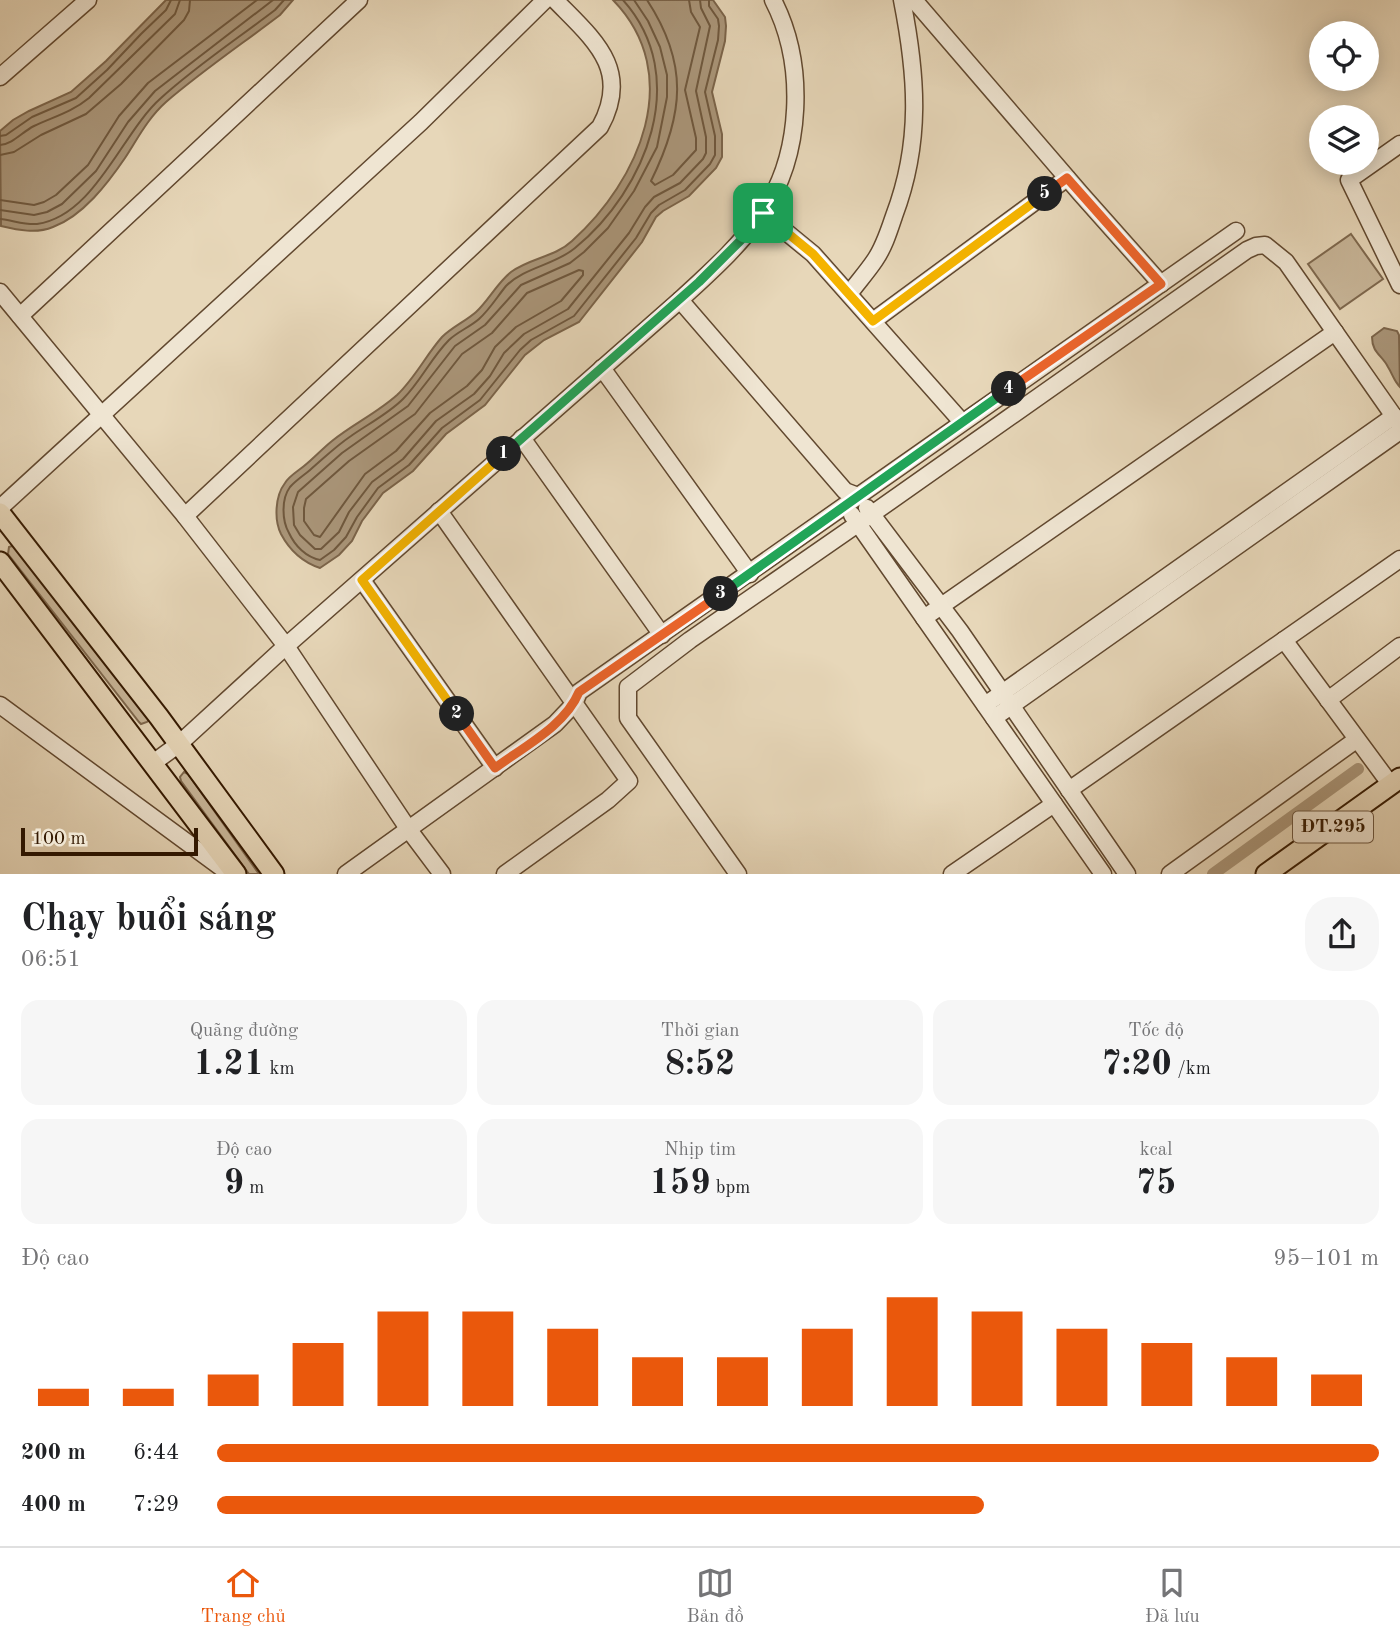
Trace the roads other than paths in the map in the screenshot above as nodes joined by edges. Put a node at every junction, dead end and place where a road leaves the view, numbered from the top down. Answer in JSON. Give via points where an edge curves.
{"nodes":[{"id":1,"x":359,"y":0,"type":"edge"},
{"id":2,"x":544,"y":0,"type":"edge"},
{"id":3,"x":555,"y":0,"type":"edge"},
{"id":4,"x":773,"y":0,"type":"edge"},
{"id":5,"x":902,"y":0,"type":"edge"},
{"id":6,"x":914,"y":0,"type":"edge"},
{"id":7,"x":83,"y":2,"type":"edge"},
{"id":8,"x":0,"y":77,"type":"edge"},
{"id":9,"x":1400,"y":144,"type":"edge"},
{"id":10,"x":1067,"y":178,"type":"junction"},
{"id":11,"x":763,"y":213,"type":"junction"},
{"id":12,"x":1236,"y":231,"type":"dead end"},
{"id":13,"x":1394,"y":256,"type":"edge"},
{"id":14,"x":1161,"y":284,"type":"junction"},
{"id":15,"x":1400,"y":285,"type":"edge"},
{"id":16,"x":0,"y":292,"type":"edge"},
{"id":17,"x":849,"y":294,"type":"junction"},
{"id":18,"x":680,"y":300,"type":"junction"},
{"id":19,"x":20,"y":316,"type":"junction"},
{"id":20,"x":873,"y":321,"type":"junction"},
{"id":21,"x":1335,"y":332,"type":"junction"},
{"id":22,"x":603,"y":368,"type":"junction"},
{"id":23,"x":102,"y":414,"type":"junction"},
{"id":24,"x":962,"y":422,"type":"junction"},
{"id":25,"x":1398,"y":424,"type":"edge"},
{"id":26,"x":522,"y":438,"type":"junction"},
{"id":27,"x":856,"y":506,"type":"junction"},
{"id":28,"x":0,"y":510,"type":"edge"},
{"id":29,"x":439,"y":511,"type":"junction"},
{"id":30,"x":185,"y":516,"type":"junction"},
{"id":31,"x":1400,"y":559,"type":"edge"},
{"id":32,"x":0,"y":562,"type":"edge"},
{"id":33,"x":750,"y":574,"type":"junction"},
{"id":34,"x":362,"y":580,"type":"junction"},
{"id":35,"x":942,"y":607,"type":"junction"},
{"id":36,"x":925,"y":618,"type":"junction"},
{"id":37,"x":662,"y":635,"type":"junction"},
{"id":38,"x":1284,"y":640,"type":"junction"},
{"id":39,"x":286,"y":646,"type":"junction"},
{"id":40,"x":1400,"y":646,"type":"edge"},
{"id":41,"x":1007,"y":699,"type":"junction"},
{"id":42,"x":1328,"y":700,"type":"junction"},
{"id":43,"x":574,"y":704,"type":"junction"},
{"id":44,"x":0,"y":705,"type":"edge"},
{"id":45,"x":990,"y":712,"type":"junction"},
{"id":46,"x":1356,"y":740,"type":"junction"},
{"id":47,"x":179,"y":744,"type":"junction"},
{"id":48,"x":153,"y":763,"type":"junction"},
{"id":49,"x":495,"y":768,"type":"junction"},
{"id":50,"x":1396,"y":781,"type":"edge"},
{"id":51,"x":1071,"y":792,"type":"junction"},
{"id":52,"x":1056,"y":806,"type":"junction"},
{"id":53,"x":409,"y":830,"type":"junction"},
{"id":54,"x":230,"y":874,"type":"edge"},
{"id":55,"x":236,"y":874,"type":"edge"},
{"id":56,"x":274,"y":874,"type":"edge"},
{"id":57,"x":346,"y":874,"type":"edge"},
{"id":58,"x":442,"y":874,"type":"edge"},
{"id":59,"x":505,"y":874,"type":"edge"},
{"id":60,"x":738,"y":874,"type":"edge"},
{"id":61,"x":952,"y":874,"type":"edge"},
{"id":62,"x":1103,"y":874,"type":"edge"},
{"id":63,"x":1127,"y":874,"type":"edge"},
{"id":64,"x":1170,"y":874,"type":"edge"},
{"id":65,"x":1266,"y":874,"type":"edge"}],
"edges":[{"from":1,"to":19,"type":"street"},
{"from":2,"to":23,"type":"street","via":[[421,122]]},
{"from":3,"to":30,"type":"street","via":[[606,58],[612,91],[600,127]]},
{"from":4,"to":11,"type":"street","via":[[791,45],[794,104],[784,166]]},
{"from":5,"to":17,"type":"street","via":[[915,95],[910,164],[884,243]]},
{"from":6,"to":10,"type":"street"},
{"from":7,"to":8,"type":"street"},
{"from":9,"to":13,"type":"street","via":[[1349,180]]},
{"from":10,"to":14,"type":"street"},
{"from":10,"to":20,"type":"street"},
{"from":11,"to":17,"type":"street","via":[[813,254]]},
{"from":11,"to":18,"type":"street"},
{"from":12,"to":14,"type":"street"},
{"from":13,"to":15,"type":"street"},
{"from":14,"to":24,"type":"street"},
{"from":16,"to":19,"type":"street"},
{"from":17,"to":20,"type":"street"},
{"from":18,"to":22,"type":"street"},
{"from":18,"to":27,"type":"street"},
{"from":19,"to":23,"type":"street"},
{"from":20,"to":24,"type":"street"},
{"from":21,"to":25,"type":"street"},
{"from":21,"to":27,"type":"street","via":[[1286,262],[1265,245],[1256,246]]},
{"from":21,"to":35,"type":"street"},
{"from":22,"to":26,"type":"street"},
{"from":22,"to":33,"type":"street"},
{"from":23,"to":28,"type":"street"},
{"from":23,"to":30,"type":"street"},
{"from":24,"to":27,"type":"street"},
{"from":25,"to":41,"type":"street"},
{"from":26,"to":29,"type":"street"},
{"from":26,"to":37,"type":"street"},
{"from":27,"to":33,"type":"street"},
{"from":27,"to":35,"type":"street"},
{"from":27,"to":36,"type":"street"},
{"from":27,"to":60,"type":"street","via":[[628,687],[628,718]]},
{"from":28,"to":47,"type":"main road"},
{"from":29,"to":34,"type":"street"},
{"from":29,"to":43,"type":"street"},
{"from":30,"to":39,"type":"street"},
{"from":31,"to":38,"type":"street"},
{"from":32,"to":48,"type":"main road"},
{"from":33,"to":37,"type":"street"},
{"from":34,"to":39,"type":"street"},
{"from":34,"to":49,"type":"street"},
{"from":35,"to":36,"type":"street"},
{"from":35,"to":41,"type":"street"},
{"from":36,"to":45,"type":"street"},
{"from":37,"to":43,"type":"street","via":[[579,692]]},
{"from":38,"to":42,"type":"street"},
{"from":38,"to":51,"type":"street"},
{"from":39,"to":47,"type":"street"},
{"from":39,"to":53,"type":"street"},
{"from":40,"to":42,"type":"street"},
{"from":41,"to":45,"type":"street"},
{"from":41,"to":51,"type":"street"},
{"from":42,"to":46,"type":"street"},
{"from":43,"to":49,"type":"street","via":[[555,724]]},
{"from":43,"to":59,"type":"street","via":[[629,781]]},
{"from":44,"to":54,"type":"street"},
{"from":45,"to":52,"type":"street"},
{"from":46,"to":50,"type":"street"},
{"from":46,"to":64,"type":"street"},
{"from":47,"to":48,"type":"street"},
{"from":47,"to":56,"type":"main road"},
{"from":48,"to":55,"type":"main road"},
{"from":49,"to":53,"type":"street"},
{"from":50,"to":65,"type":"main road","number":"ĐT.295"},
{"from":51,"to":52,"type":"street"},
{"from":51,"to":63,"type":"street"},
{"from":52,"to":61,"type":"street"},
{"from":52,"to":62,"type":"street"},
{"from":53,"to":57,"type":"street"},
{"from":53,"to":58,"type":"street"}]}
